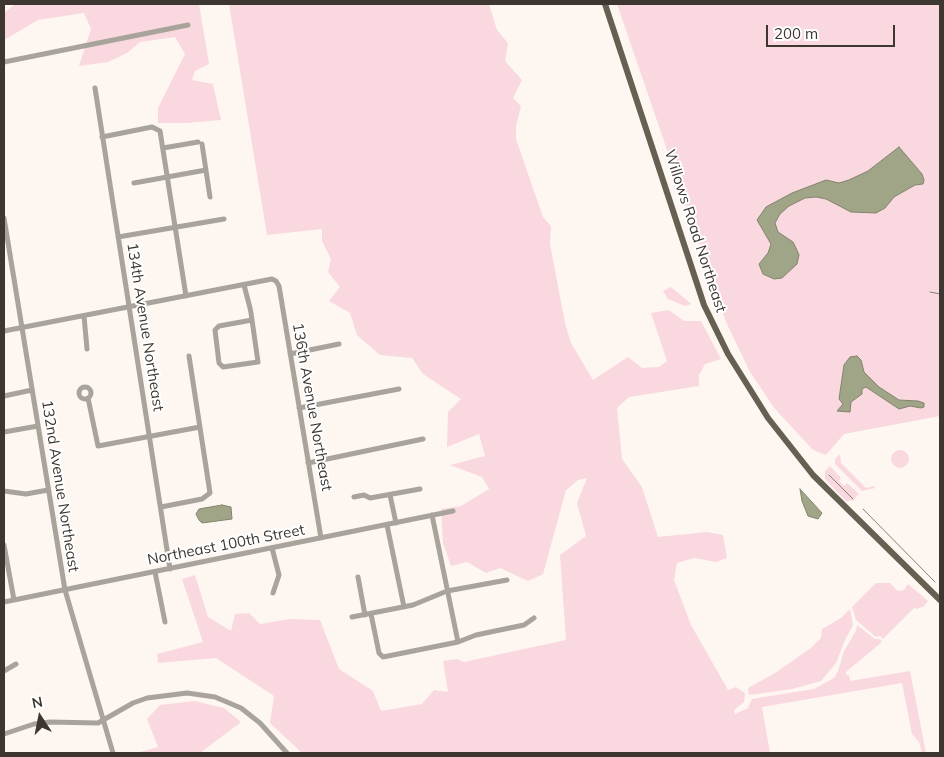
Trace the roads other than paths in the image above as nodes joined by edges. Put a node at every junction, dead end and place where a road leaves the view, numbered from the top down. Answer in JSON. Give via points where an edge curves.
{"nodes":[{"id":1,"x":605,"y":4,"type":"edge"},
{"id":2,"x":188,"y":25,"type":"dead end"},
{"id":3,"x":4,"y":62,"type":"edge"},
{"id":4,"x":96,"y":88,"type":"dead end"},
{"id":5,"x":102,"y":136,"type":"junction"},
{"id":6,"x":164,"y":148,"type":"junction"},
{"id":7,"x":206,"y":170,"type":"junction"},
{"id":8,"x":168,"y":177,"type":"junction"},
{"id":9,"x":134,"y":183,"type":"dead end"},
{"id":10,"x":210,"y":197,"type":"dead end"},
{"id":11,"x":4,"y":218,"type":"edge"},
{"id":12,"x":224,"y":219,"type":"dead end"},
{"id":13,"x":176,"y":227,"type":"junction"},
{"id":14,"x":118,"y":237,"type":"junction"},
{"id":15,"x":244,"y":285,"type":"junction"},
{"id":16,"x":186,"y":296,"type":"junction"},
{"id":17,"x":129,"y":307,"type":"junction"},
{"id":18,"x":84,"y":316,"type":"junction"},
{"id":19,"x":252,"y":320,"type":"junction"},
{"id":20,"x":21,"y":328,"type":"junction"},
{"id":21,"x":4,"y":331,"type":"edge"},
{"id":22,"x":339,"y":344,"type":"dead end"},
{"id":23,"x":87,"y":349,"type":"dead end"},
{"id":24,"x":290,"y":354,"type":"junction"},
{"id":25,"x":189,"y":356,"type":"dead end"},
{"id":26,"x":399,"y":389,"type":"dead end"},
{"id":27,"x":32,"y":390,"type":"junction"},
{"id":28,"x":4,"y":396,"type":"edge"},
{"id":29,"x":88,"y":398,"type":"dead end"},
{"id":30,"x":299,"y":408,"type":"junction"},
{"id":31,"x":38,"y":426,"type":"junction"},
{"id":32,"x":200,"y":427,"type":"junction"},
{"id":33,"x":4,"y":432,"type":"edge"},
{"id":34,"x":150,"y":436,"type":"junction"},
{"id":35,"x":423,"y":439,"type":"dead end"},
{"id":36,"x":308,"y":463,"type":"junction"},
{"id":37,"x":420,"y":488,"type":"dead end"},
{"id":38,"x":48,"y":490,"type":"junction"},
{"id":39,"x":4,"y":491,"type":"edge"},
{"id":40,"x":390,"y":495,"type":"junction"},
{"id":41,"x":354,"y":497,"type":"dead end"},
{"id":42,"x":161,"y":508,"type":"junction"},
{"id":43,"x":453,"y":511,"type":"dead end"},
{"id":44,"x":432,"y":516,"type":"junction"},
{"id":45,"x":396,"y":523,"type":"junction"},
{"id":46,"x":387,"y":525,"type":"junction"},
{"id":47,"x":321,"y":538,"type":"junction"},
{"id":48,"x":4,"y":545,"type":"edge"},
{"id":49,"x":272,"y":548,"type":"junction"},
{"id":50,"x":170,"y":569,"type":"junction"},
{"id":51,"x":155,"y":572,"type":"junction"},
{"id":52,"x":358,"y":577,"type":"dead end"},
{"id":53,"x":507,"y":580,"type":"dead end"},
{"id":54,"x":65,"y":590,"type":"junction"},
{"id":55,"x":447,"y":592,"type":"junction"},
{"id":56,"x":273,"y":593,"type":"dead end"},
{"id":57,"x":14,"y":600,"type":"junction"},
{"id":58,"x":940,"y":600,"type":"edge"},
{"id":59,"x":4,"y":602,"type":"edge"},
{"id":60,"x":404,"y":607,"type":"junction"},
{"id":61,"x":368,"y":614,"type":"junction"},
{"id":62,"x":352,"y":617,"type":"dead end"},
{"id":63,"x":534,"y":618,"type":"dead end"},
{"id":64,"x":165,"y":622,"type":"dead end"},
{"id":65,"x":458,"y":642,"type":"junction"},
{"id":66,"x":16,"y":664,"type":"dead end"},
{"id":67,"x":4,"y":671,"type":"edge"},
{"id":68,"x":104,"y":721,"type":"junction"},
{"id":69,"x":4,"y":734,"type":"edge"},
{"id":70,"x":113,"y":753,"type":"edge"},
{"id":71,"x":287,"y":753,"type":"edge"}],
"edges":[{"from":1,"to":58,"type":"main road","name":"Willows Road Northeast","via":[[704,305],[728,354],[768,418],[813,475]]},
{"from":2,"to":3,"type":"street"},
{"from":4,"to":5,"type":"street","name":"134th Avenue Northeast"},
{"from":5,"to":6,"type":"street","via":[[158,128]]},
{"from":5,"to":14,"type":"street","name":"134th Avenue Northeast"},
{"from":6,"to":7,"type":"street","via":[[200,143]]},
{"from":6,"to":8,"type":"street"},
{"from":7,"to":8,"type":"street"},
{"from":7,"to":10,"type":"street"},
{"from":8,"to":9,"type":"street"},
{"from":8,"to":13,"type":"street"},
{"from":11,"to":20,"type":"street","name":"132nd Avenue Northeast"},
{"from":12,"to":13,"type":"street"},
{"from":13,"to":14,"type":"street"},
{"from":13,"to":16,"type":"street"},
{"from":14,"to":17,"type":"street","name":"134th Avenue Northeast"},
{"from":15,"to":16,"type":"street"},
{"from":15,"to":19,"type":"street"},
{"from":15,"to":24,"type":"street","name":"136th Avenue Northeast","via":[[276,281]]},
{"from":16,"to":17,"type":"street"},
{"from":17,"to":18,"type":"street"},
{"from":17,"to":34,"type":"street","name":"134th Avenue Northeast"},
{"from":18,"to":20,"type":"street"},
{"from":18,"to":23,"type":"street"},
{"from":19,"to":19,"type":"street","via":[[258,362],[223,367],[219,363],[215,330],[219,326]]},
{"from":20,"to":21,"type":"street"},
{"from":20,"to":27,"type":"street","name":"132nd Avenue Northeast"},
{"from":22,"to":24,"type":"street"},
{"from":24,"to":30,"type":"street","name":"136th Avenue Northeast"},
{"from":25,"to":32,"type":"street"},
{"from":26,"to":30,"type":"street"},
{"from":27,"to":28,"type":"street"},
{"from":27,"to":31,"type":"street","name":"132nd Avenue Northeast"},
{"from":29,"to":34,"type":"street","via":[[98,446]]},
{"from":30,"to":36,"type":"street","name":"136th Avenue Northeast"},
{"from":31,"to":33,"type":"street"},
{"from":31,"to":38,"type":"street","name":"132nd Avenue Northeast"},
{"from":32,"to":34,"type":"street"},
{"from":32,"to":42,"type":"street","via":[[210,489],[208,496]]},
{"from":34,"to":42,"type":"street","name":"134th Avenue Northeast"},
{"from":35,"to":36,"type":"street"},
{"from":36,"to":47,"type":"street","name":"136th Avenue Northeast"},
{"from":37,"to":40,"type":"street"},
{"from":38,"to":39,"type":"street","via":[[26,494]]},
{"from":38,"to":54,"type":"street","name":"132nd Avenue Northeast"},
{"from":40,"to":41,"type":"street"},
{"from":40,"to":45,"type":"street"},
{"from":42,"to":50,"type":"street","name":"134th Avenue Northeast"},
{"from":43,"to":44,"type":"street","name":"Northeast 100th Street"},
{"from":44,"to":45,"type":"street","name":"Northeast 100th Street"},
{"from":44,"to":55,"type":"street"},
{"from":45,"to":46,"type":"street","name":"Northeast 100th Street"},
{"from":46,"to":47,"type":"street","name":"Northeast 100th Street"},
{"from":46,"to":60,"type":"street"},
{"from":47,"to":49,"type":"street","name":"Northeast 100th Street"},
{"from":48,"to":57,"type":"street"},
{"from":49,"to":50,"type":"street","name":"Northeast 100th Street"},
{"from":49,"to":56,"type":"street","via":[[278,575]]},
{"from":50,"to":51,"type":"street","name":"Northeast 100th Street"},
{"from":51,"to":54,"type":"street","name":"Northeast 100th Street"},
{"from":51,"to":64,"type":"street"},
{"from":52,"to":61,"type":"street"},
{"from":53,"to":55,"type":"street"},
{"from":54,"to":57,"type":"street","name":"Northeast 100th Street"},
{"from":54,"to":68,"type":"street","name":"132nd Avenue Northeast"},
{"from":55,"to":60,"type":"street"},
{"from":55,"to":65,"type":"street"},
{"from":57,"to":59,"type":"street","name":"Northeast 100th Street"},
{"from":60,"to":61,"type":"street"},
{"from":61,"to":62,"type":"street"},
{"from":61,"to":65,"type":"street","via":[[383,657]]},
{"from":63,"to":65,"type":"street","via":[[524,625]]},
{"from":66,"to":67,"type":"street"},
{"from":68,"to":69,"type":"street","via":[[34,724]]},
{"from":68,"to":70,"type":"street","name":"132nd Avenue Northeast"},
{"from":68,"to":71,"type":"street","via":[[133,703],[188,692],[215,697],[241,708],[260,723]]}]}
